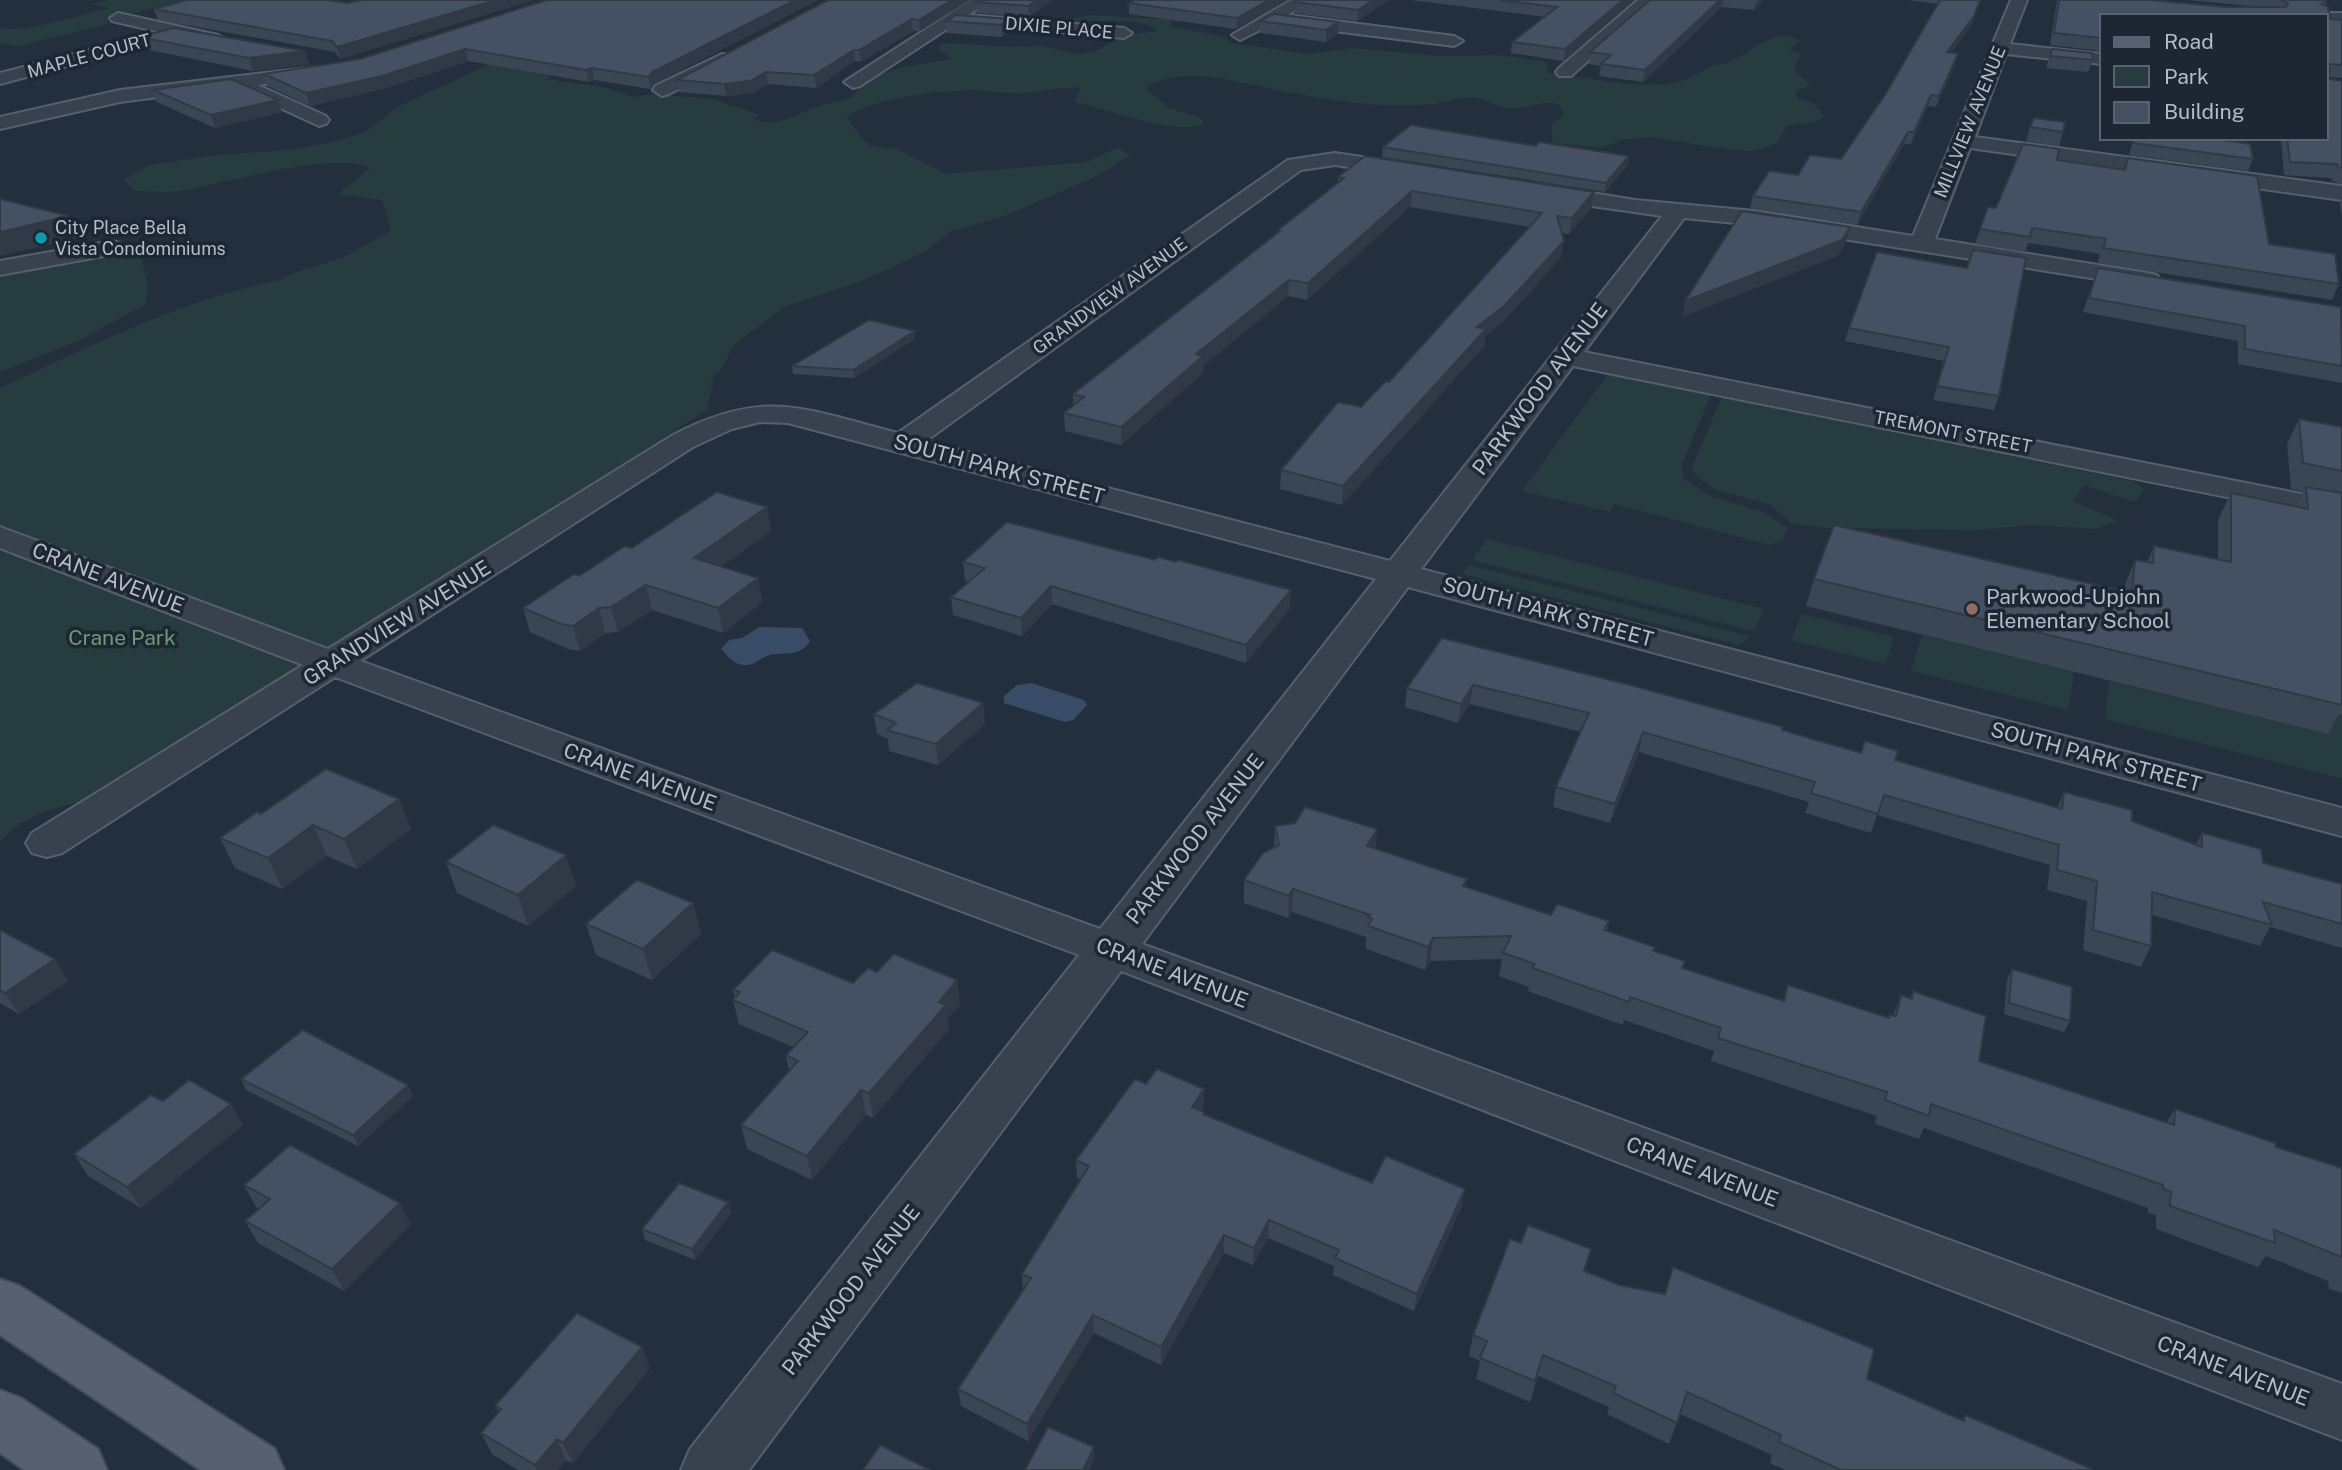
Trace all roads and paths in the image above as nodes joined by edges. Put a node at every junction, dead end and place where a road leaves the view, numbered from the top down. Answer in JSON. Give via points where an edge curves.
{"nodes":[{"id":1,"x":982,"y":0,"type":"edge"},
{"id":2,"x":1303,"y":0,"type":"edge"},
{"id":3,"x":1648,"y":0,"type":"edge"},
{"id":4,"x":2019,"y":0,"type":"edge"},
{"id":5,"x":118,"y":18,"type":"dead end"},
{"id":6,"x":1270,"y":18,"type":"junction"},
{"id":7,"x":953,"y":19,"type":"junction"},
{"id":8,"x":178,"y":32,"type":"junction"},
{"id":9,"x":1124,"y":33,"type":"dead end"},
{"id":10,"x":1240,"y":35,"type":"edge"},
{"id":11,"x":1454,"y":41,"type":"dead end"},
{"id":12,"x":233,"y":42,"type":"edge"},
{"id":13,"x":2000,"y":48,"type":"junction"},
{"id":14,"x":742,"y":49,"type":"edge"},
{"id":15,"x":302,"y":54,"type":"edge"},
{"id":16,"x":2100,"y":59,"type":"edge"},
{"id":17,"x":1565,"y":72,"type":"edge"},
{"id":18,"x":0,"y":79,"type":"edge"},
{"id":19,"x":238,"y":82,"type":"junction"},
{"id":20,"x":853,"y":82,"type":"dead end"},
{"id":21,"x":662,"y":90,"type":"edge"},
{"id":22,"x":319,"y":120,"type":"dead end"},
{"id":23,"x":0,"y":123,"type":"edge"},
{"id":24,"x":1963,"y":141,"type":"junction"},
{"id":25,"x":1429,"y":173,"type":"edge"},
{"id":26,"x":1522,"y":188,"type":"edge"},
{"id":27,"x":2342,"y":193,"type":"edge"},
{"id":28,"x":1679,"y":209,"type":"junction"},
{"id":29,"x":1922,"y":243,"type":"junction"},
{"id":30,"x":112,"y":248,"type":"dead end"},
{"id":31,"x":0,"y":268,"type":"edge"},
{"id":32,"x":2177,"y":285,"type":"edge"},
{"id":33,"x":1564,"y":356,"type":"junction"},
{"id":34,"x":752,"y":413,"type":"joint"},
{"id":35,"x":902,"y":444,"type":"junction"},
{"id":36,"x":2342,"y":511,"type":"edge"},
{"id":37,"x":0,"y":537,"type":"edge"},
{"id":38,"x":1401,"y":574,"type":"junction"},
{"id":39,"x":333,"y":664,"type":"junction"},
{"id":40,"x":2342,"y":822,"type":"edge"},
{"id":41,"x":47,"y":844,"type":"dead end"},
{"id":42,"x":1109,"y":949,"type":"junction"},
{"id":43,"x":0,"y":1304,"type":"edge"},
{"id":44,"x":2342,"y":1412,"type":"edge"},
{"id":45,"x":0,"y":1418,"type":"edge"},
{"id":46,"x":76,"y":1470,"type":"edge"},
{"id":47,"x":253,"y":1470,"type":"edge"},
{"id":48,"x":712,"y":1470,"type":"edge"}],
"edges":[{"from":1,"to":7,"type":"street"},
{"from":2,"to":6,"type":"street"},
{"from":3,"to":17,"type":"street"},
{"from":4,"to":13,"type":"street","name":"MILLVIEW AVENUE"},
{"from":5,"to":8,"type":"street"},
{"from":6,"to":10,"type":"street"},
{"from":6,"to":11,"type":"street"},
{"from":7,"to":9,"type":"street","name":"DIXIE PLACE"},
{"from":7,"to":20,"type":"street"},
{"from":8,"to":12,"type":"street"},
{"from":8,"to":18,"type":"street","name":"MAPLE COURT"},
{"from":13,"to":16,"type":"street"},
{"from":13,"to":24,"type":"street","name":"MILLVIEW AVENUE"},
{"from":14,"to":21,"type":"street"},
{"from":15,"to":19,"type":"street","via":[[331,64]]},
{"from":19,"to":22,"type":"street"},
{"from":19,"to":23,"type":"street","via":[[120,96]]},
{"from":24,"to":27,"type":"street"},
{"from":24,"to":29,"type":"street","name":"MILLVIEW AVENUE"},
{"from":25,"to":35,"type":"street","name":"GRANDVIEW AVENUE","via":[[1349,160],[1295,164]]},
{"from":26,"to":28,"type":"street","via":[[1635,207]]},
{"from":28,"to":29,"type":"street"},
{"from":28,"to":33,"type":"street","name":"PARKWOOD AVENUE"},
{"from":29,"to":32,"type":"street"},
{"from":30,"to":31,"type":"street"},
{"from":33,"to":36,"type":"street","name":"TREMONT STREET"},
{"from":33,"to":38,"type":"street","name":"PARKWOOD AVENUE"},
{"from":34,"to":35,"type":"street","name":"SOUTH PARK STREET","via":[[789,414]]},
{"from":34,"to":39,"type":"street","name":"GRANDVIEW AVENUE","via":[[712,425],[683,441]]},
{"from":35,"to":38,"type":"street","name":"SOUTH PARK STREET"},
{"from":37,"to":39,"type":"street","name":"CRANE AVENUE"},
{"from":38,"to":40,"type":"street","name":"SOUTH PARK STREET"},
{"from":38,"to":42,"type":"street","name":"PARKWOOD AVENUE"},
{"from":39,"to":41,"type":"street","name":"GRANDVIEW AVENUE"},
{"from":39,"to":42,"type":"street","name":"CRANE AVENUE"},
{"from":42,"to":44,"type":"street","name":"CRANE AVENUE"},
{"from":42,"to":48,"type":"street","name":"PARKWOOD AVENUE"},
{"from":43,"to":47,"type":"main road"},
{"from":45,"to":46,"type":"main road"}]}
